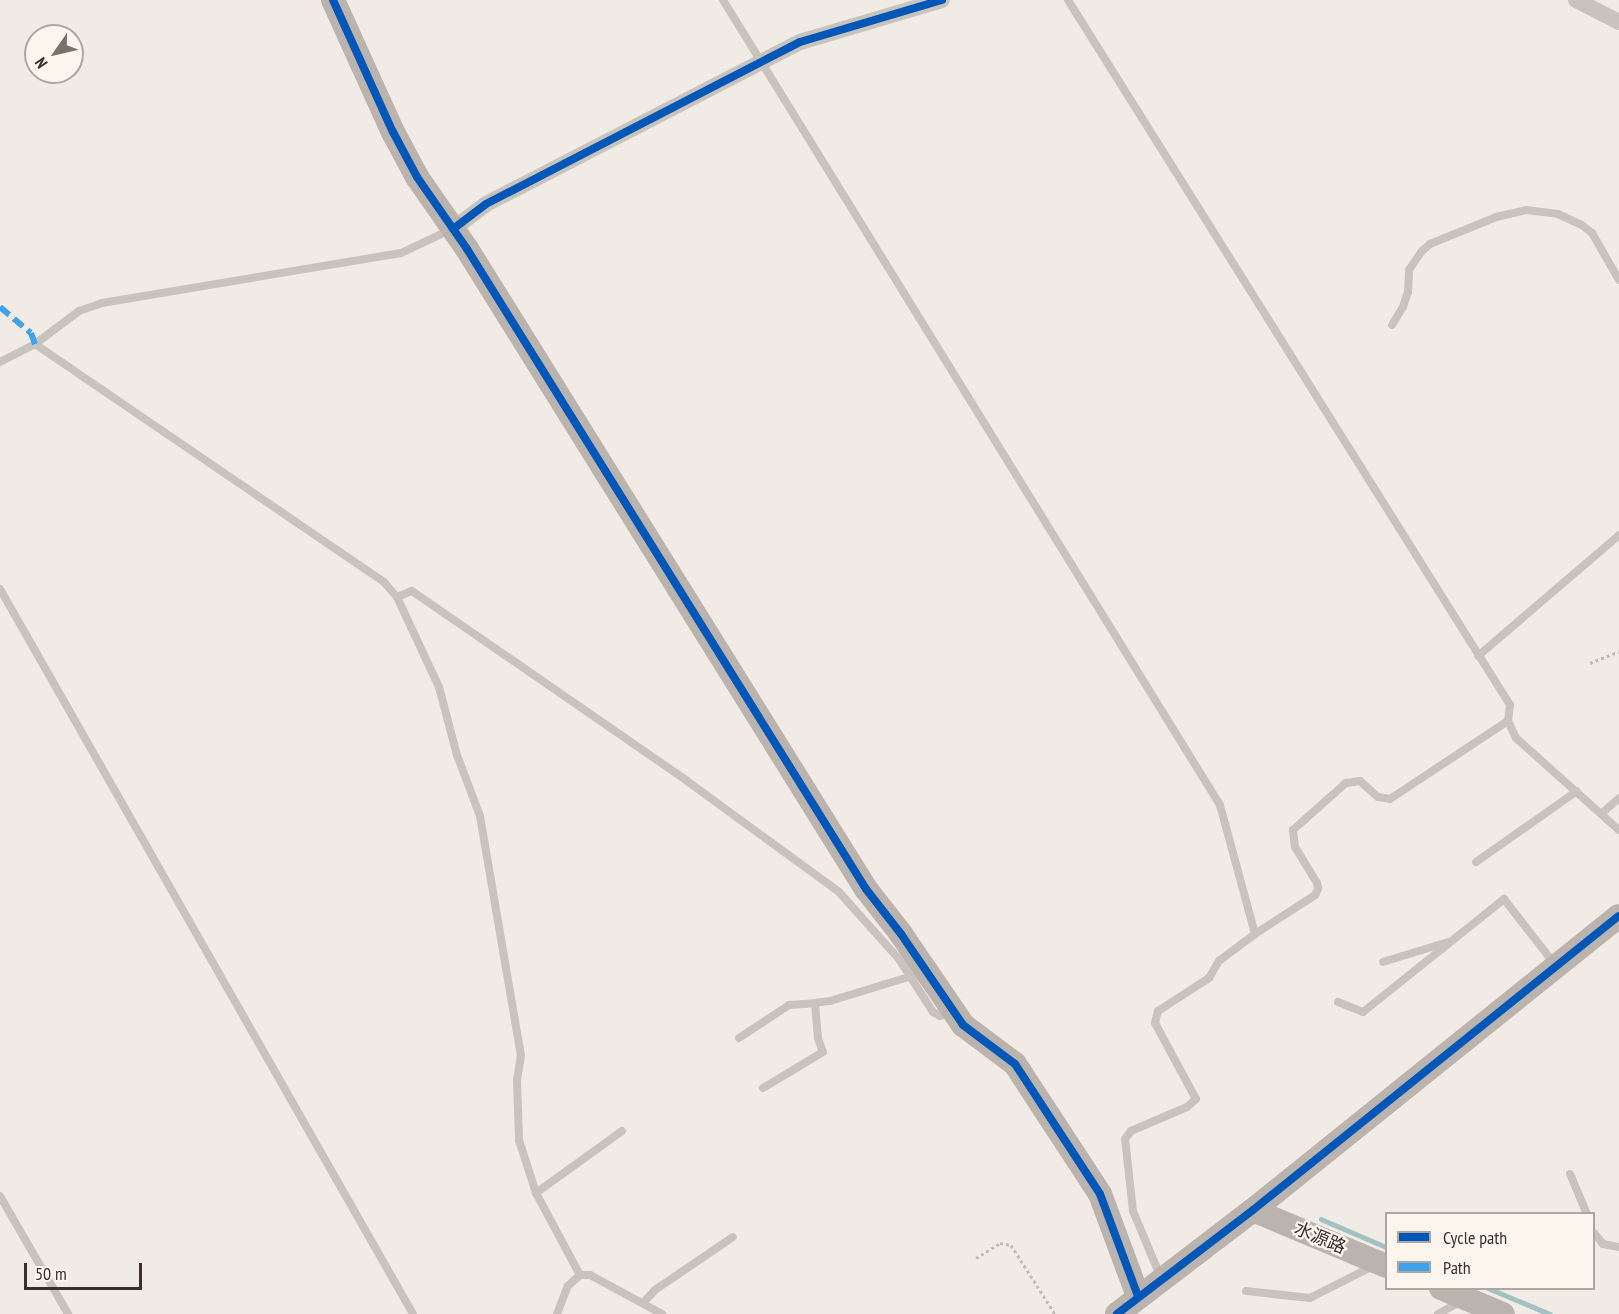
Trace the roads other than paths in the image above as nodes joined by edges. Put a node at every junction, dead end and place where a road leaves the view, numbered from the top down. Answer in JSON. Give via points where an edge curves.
{"nodes":[{"id":1,"x":333,"y":0,"type":"edge"},
{"id":2,"x":723,"y":0,"type":"edge"},
{"id":3,"x":942,"y":0,"type":"edge"},
{"id":4,"x":1068,"y":0,"type":"edge"},
{"id":5,"x":1576,"y":0,"type":"edge"},
{"id":6,"x":1619,"y":22,"type":"edge"},
{"id":7,"x":761,"y":62,"type":"junction"},
{"id":8,"x":453,"y":229,"type":"junction"},
{"id":9,"x":1619,"y":280,"type":"edge"},
{"id":10,"x":1392,"y":325,"type":"dead end"},
{"id":11,"x":35,"y":344,"type":"junction"},
{"id":12,"x":0,"y":362,"type":"edge"},
{"id":13,"x":1619,"y":535,"type":"edge"},
{"id":14,"x":0,"y":589,"type":"edge"},
{"id":15,"x":397,"y":597,"type":"junction"},
{"id":16,"x":1478,"y":656,"type":"junction"},
{"id":17,"x":1508,"y":721,"type":"junction"},
{"id":18,"x":1577,"y":791,"type":"junction"},
{"id":19,"x":1619,"y":798,"type":"edge"},
{"id":20,"x":1602,"y":813,"type":"junction"},
{"id":21,"x":1619,"y":830,"type":"edge"},
{"id":22,"x":1476,"y":862,"type":"dead end"},
{"id":23,"x":1619,"y":916,"type":"edge"},
{"id":24,"x":1255,"y":934,"type":"junction"},
{"id":25,"x":1454,"y":940,"type":"junction"},
{"id":26,"x":1383,"y":962,"type":"dead end"},
{"id":27,"x":1556,"y":967,"type":"junction"},
{"id":28,"x":918,"y":973,"type":"junction"},
{"id":29,"x":1338,"y":1002,"type":"dead end"},
{"id":30,"x":815,"y":1003,"type":"junction"},
{"id":31,"x":739,"y":1038,"type":"dead end"},
{"id":32,"x":763,"y":1088,"type":"dead end"},
{"id":33,"x":622,"y":1131,"type":"dead end"},
{"id":34,"x":1570,"y":1174,"type":"dead end"},
{"id":35,"x":536,"y":1193,"type":"junction"},
{"id":36,"x":0,"y":1196,"type":"edge"},
{"id":37,"x":1252,"y":1210,"type":"junction"},
{"id":38,"x":1586,"y":1212,"type":"edge"},
{"id":39,"x":1595,"y":1235,"type":"edge"},
{"id":40,"x":733,"y":1237,"type":"dead end"},
{"id":41,"x":1619,"y":1247,"type":"edge"},
{"id":42,"x":1383,"y":1264,"type":"edge"},
{"id":43,"x":580,"y":1275,"type":"junction"},
{"id":44,"x":1161,"y":1278,"type":"junction"},
{"id":45,"x":1446,"y":1290,"type":"edge"},
{"id":46,"x":1246,"y":1291,"type":"dead end"},
{"id":47,"x":1138,"y":1296,"type":"junction"},
{"id":48,"x":1466,"y":1299,"type":"junction"},
{"id":49,"x":643,"y":1303,"type":"junction"},
{"id":50,"x":68,"y":1314,"type":"edge"},
{"id":51,"x":413,"y":1314,"type":"edge"},
{"id":52,"x":557,"y":1314,"type":"edge"},
{"id":53,"x":662,"y":1314,"type":"edge"},
{"id":54,"x":1117,"y":1314,"type":"edge"},
{"id":55,"x":1438,"y":1314,"type":"edge"},
{"id":56,"x":1503,"y":1314,"type":"edge"}],
"edges":[{"from":1,"to":8,"type":"street","via":[[393,132],[417,177]]},
{"from":2,"to":7,"type":"lane"},
{"from":3,"to":7,"type":"street","via":[[800,42]]},
{"from":4,"to":16,"type":"lane"},
{"from":5,"to":6,"type":"street"},
{"from":7,"to":8,"type":"street","via":[[486,204]]},
{"from":7,"to":24,"type":"lane","via":[[1220,805]]},
{"from":8,"to":11,"type":"lane","via":[[401,253],[102,303],[79,311]]},
{"from":8,"to":28,"type":"street"},
{"from":9,"to":10,"type":"lane","via":[[1592,233],[1582,225],[1558,214],[1526,210],[1496,217],[1430,244],[1409,270],[1408,292]]},
{"from":11,"to":12,"type":"lane"},
{"from":11,"to":15,"type":"lane","via":[[384,582]]},
{"from":13,"to":16,"type":"lane"},
{"from":14,"to":51,"type":"lane"},
{"from":15,"to":28,"type":"lane","via":[[412,591],[687,781],[839,892]]},
{"from":15,"to":35,"type":"lane","via":[[439,687],[457,755],[480,816],[521,1055],[517,1080],[519,1140]]},
{"from":16,"to":17,"type":"lane","via":[[1510,705]]},
{"from":17,"to":18,"type":"lane","via":[[1516,738]]},
{"from":17,"to":24,"type":"lane","via":[[1390,799],[1378,797],[1360,782],[1346,783],[1293,830],[1295,847],[1317,883],[1315,895]]},
{"from":18,"to":20,"type":"lane"},
{"from":18,"to":22,"type":"lane"},
{"from":19,"to":20,"type":"lane"},
{"from":20,"to":21,"type":"lane"},
{"from":23,"to":27,"type":"street"},
{"from":24,"to":44,"type":"lane","via":[[1219,961],[1209,978],[1158,1011],[1155,1017],[1196,1099],[1187,1107],[1131,1131],[1125,1139],[1133,1211]]},
{"from":25,"to":26,"type":"lane"},
{"from":25,"to":27,"type":"lane","via":[[1504,899]]},
{"from":25,"to":29,"type":"lane","via":[[1363,1012]]},
{"from":27,"to":37,"type":"street"},
{"from":28,"to":30,"type":"lane"},
{"from":28,"to":47,"type":"street","via":[[970,1032],[1016,1065],[1100,1194]]},
{"from":30,"to":31,"type":"lane","via":[[789,1005]]},
{"from":30,"to":32,"type":"lane","via":[[823,1052]]},
{"from":33,"to":35,"type":"lane"},
{"from":34,"to":38,"type":"lane"},
{"from":35,"to":43,"type":"lane"},
{"from":36,"to":50,"type":"lane"},
{"from":37,"to":42,"type":"street","name":"水源路"},
{"from":37,"to":44,"type":"street"},
{"from":39,"to":41,"type":"lane","via":[[1603,1244]]},
{"from":40,"to":49,"type":"lane","via":[[655,1290]]},
{"from":42,"to":46,"type":"lane","via":[[1310,1298]]},
{"from":43,"to":49,"type":"lane","via":[[590,1275]]},
{"from":43,"to":52,"type":"lane","via":[[568,1286]]},
{"from":44,"to":47,"type":"street"},
{"from":45,"to":48,"type":"street"},
{"from":47,"to":54,"type":"street"},
{"from":48,"to":55,"type":"lane"},
{"from":48,"to":56,"type":"street"},
{"from":49,"to":53,"type":"lane"}]}
